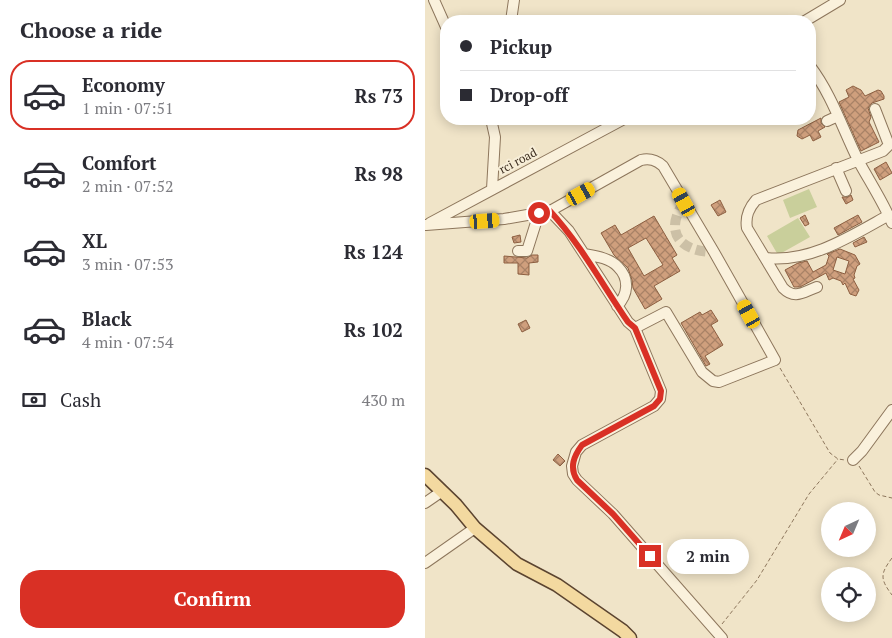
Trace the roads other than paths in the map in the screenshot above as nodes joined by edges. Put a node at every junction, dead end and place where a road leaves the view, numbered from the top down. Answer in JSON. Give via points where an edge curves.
{"nodes":[{"id":1,"x":434,"y":0,"type":"edge"},
{"id":2,"x":514,"y":0,"type":"edge"},
{"id":3,"x":839,"y":0,"type":"edge"},
{"id":4,"x":441,"y":15,"type":"edge"},
{"id":5,"x":512,"y":15,"type":"edge"},
{"id":6,"x":815,"y":15,"type":"edge"},
{"id":7,"x":816,"y":74,"type":"edge"},
{"id":8,"x":875,"y":109,"type":"dead end"},
{"id":9,"x":838,"y":116,"type":"junction"},
{"id":10,"x":827,"y":120,"type":"dead end"},
{"id":11,"x":492,"y":125,"type":"edge"},
{"id":12,"x":613,"y":125,"type":"edge"},
{"id":13,"x":891,"y":144,"type":"edge"},
{"id":14,"x":859,"y":161,"type":"junction"},
{"id":15,"x":836,"y":168,"type":"junction"},
{"id":16,"x":492,"y":189,"type":"junction"},
{"id":17,"x":846,"y":192,"type":"dead end"},
{"id":18,"x":550,"y":211,"type":"junction"},
{"id":19,"x":539,"y":213,"type":"junction"},
{"id":20,"x":890,"y":219,"type":"edge"},
{"id":21,"x":426,"y":225,"type":"edge"},
{"id":22,"x":518,"y":251,"type":"dead end"},
{"id":23,"x":584,"y":254,"type":"junction"},
{"id":24,"x":766,"y":258,"type":"junction"},
{"id":25,"x":817,"y":287,"type":"dead end"},
{"id":26,"x":617,"y":306,"type":"junction"},
{"id":27,"x":635,"y":328,"type":"junction"},
{"id":28,"x":892,"y":410,"type":"edge"},
{"id":29,"x":853,"y":460,"type":"road end"},
{"id":30,"x":425,"y":475,"type":"edge"},
{"id":31,"x":441,"y":492,"type":"junction"},
{"id":32,"x":425,"y":503,"type":"edge"},
{"id":33,"x":475,"y":528,"type":"junction"},
{"id":34,"x":425,"y":563,"type":"edge"},
{"id":35,"x":719,"y":634,"type":"edge"},
{"id":36,"x":630,"y":638,"type":"edge"}],
"edges":[{"from":1,"to":4,"type":"street"},
{"from":2,"to":5,"type":"street"},
{"from":3,"to":6,"type":"street"},
{"from":7,"to":9,"type":"street"},
{"from":8,"to":13,"type":"street"},
{"from":9,"to":10,"type":"street"},
{"from":9,"to":14,"type":"street"},
{"from":11,"to":16,"type":"street","via":[[495,137]]},
{"from":12,"to":16,"type":"street","name":"rci road"},
{"from":13,"to":14,"type":"street"},
{"from":14,"to":15,"type":"street"},
{"from":14,"to":20,"type":"street"},
{"from":15,"to":17,"type":"street"},
{"from":15,"to":24,"type":"street","via":[[756,200],[751,206],[745,219],[747,228]]},
{"from":16,"to":21,"type":"street","name":"rci road"},
{"from":18,"to":19,"type":"street"},
{"from":18,"to":23,"type":"street"},
{"from":18,"to":27,"type":"street","via":[[641,160],[657,162],[663,166],[715,252],[775,360],[719,382],[713,381],[702,372],[666,312]]},
{"from":19,"to":21,"type":"street"},
{"from":19,"to":22,"type":"street","via":[[527,251]]},
{"from":20,"to":24,"type":"street","via":[[828,248],[779,260]]},
{"from":23,"to":26,"type":"street"},
{"from":23,"to":26,"type":"street","via":[[599,256],[618,266],[627,291]]},
{"from":24,"to":25,"type":"street","via":[[790,295]]},
{"from":26,"to":27,"type":"street"},
{"from":27,"to":35,"type":"street","via":[[661,391],[660,399],[654,406],[582,445],[573,459],[573,474],[613,514]]},
{"from":28,"to":29,"type":"street"},
{"from":30,"to":31,"type":"main road"},
{"from":31,"to":32,"type":"street"},
{"from":31,"to":33,"type":"main road"},
{"from":33,"to":34,"type":"street"},
{"from":33,"to":36,"type":"main road","via":[[517,564],[557,585]]}]}
